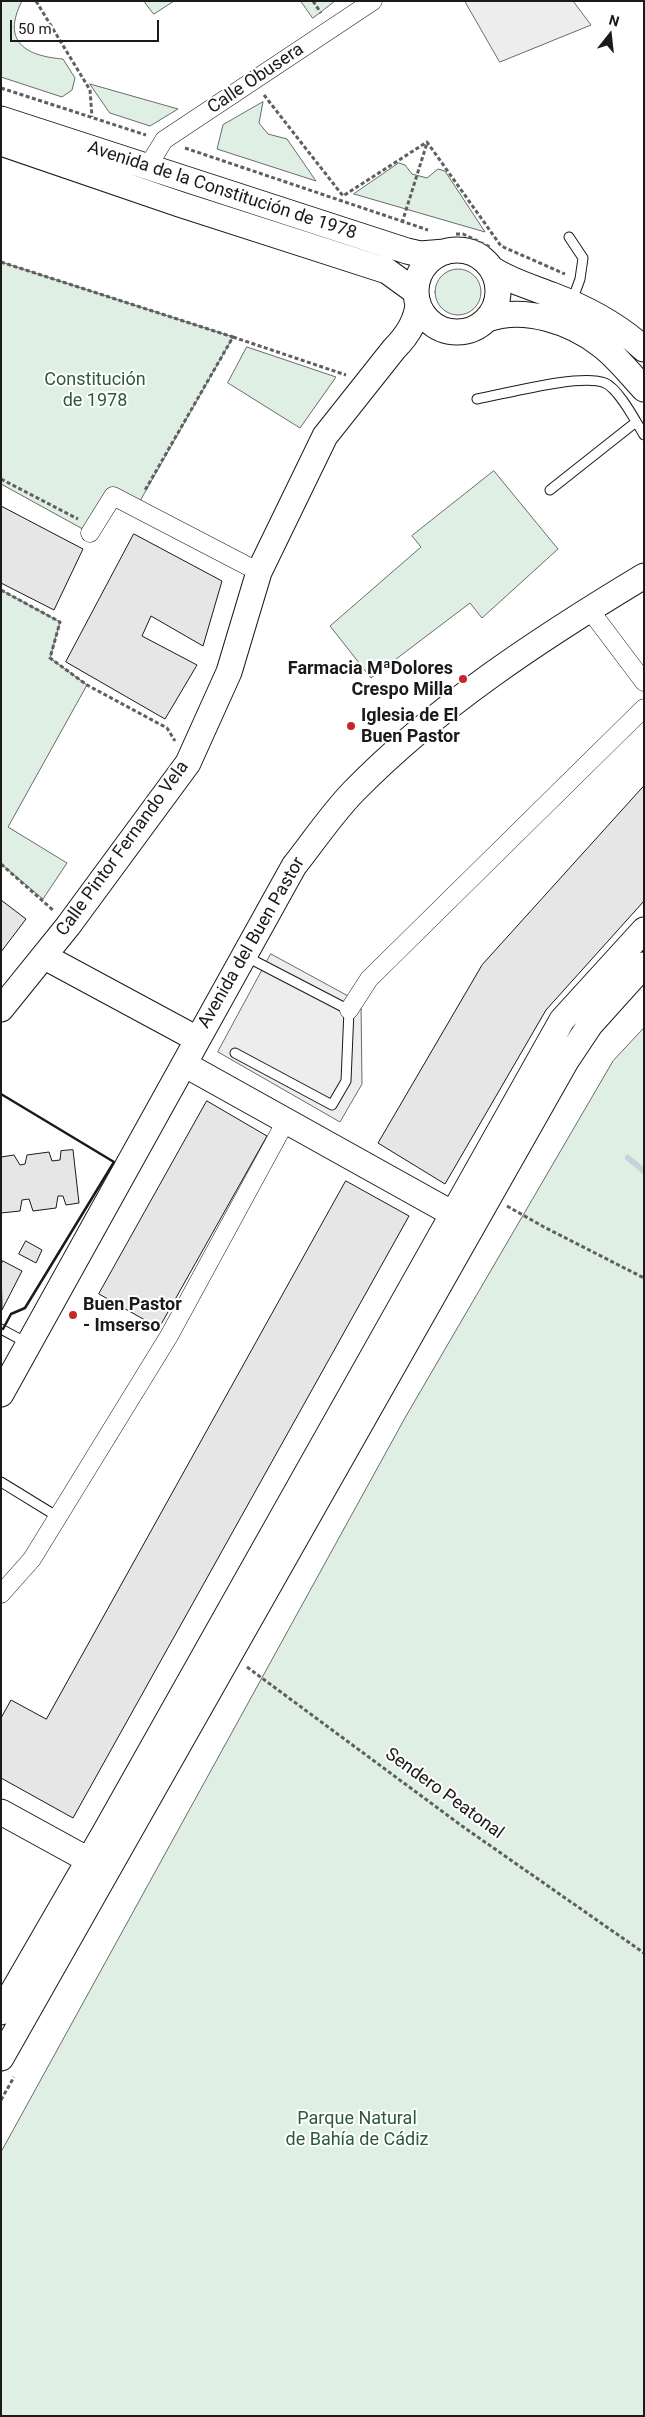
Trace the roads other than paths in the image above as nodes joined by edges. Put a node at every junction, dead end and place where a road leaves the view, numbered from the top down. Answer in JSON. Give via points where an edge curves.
{"nodes":[{"id":1,"x":373,"y":1,"type":"edge"},
{"id":2,"x":1,"y":118,"type":"edge"},
{"id":3,"x":1,"y":143,"type":"edge"},
{"id":4,"x":148,"y":166,"type":"junction"},
{"id":5,"x":569,"y":236,"type":"dead end"},
{"id":6,"x":446,"y":242,"type":"junction"},
{"id":7,"x":493,"y":259,"type":"junction"},
{"id":8,"x":417,"y":298,"type":"junction"},
{"id":9,"x":564,"y":300,"type":"junction"},
{"id":10,"x":488,"y":318,"type":"junction"},
{"id":11,"x":448,"y":331,"type":"junction"},
{"id":12,"x":406,"y":337,"type":"junction"},
{"id":13,"x":644,"y":349,"type":"edge"},
{"id":14,"x":644,"y":390,"type":"edge"},
{"id":15,"x":477,"y":399,"type":"dead end"},
{"id":16,"x":636,"y":422,"type":"junction"},
{"id":17,"x":644,"y":435,"type":"edge"},
{"id":18,"x":550,"y":490,"type":"dead end"},
{"id":19,"x":92,"y":530,"type":"road end"},
{"id":20,"x":260,"y":572,"type":"junction"},
{"id":21,"x":644,"y":576,"type":"edge"},
{"id":22,"x":589,"y":609,"type":"junction"},
{"id":23,"x":644,"y":682,"type":"edge"},
{"id":24,"x":644,"y":708,"type":"edge"},
{"id":25,"x":644,"y":930,"type":"edge"},
{"id":26,"x":244,"y":955,"type":"junction"},
{"id":27,"x":45,"y":957,"type":"junction"},
{"id":28,"x":644,"y":965,"type":"edge"},
{"id":29,"x":1,"y":1009,"type":"edge"},
{"id":30,"x":349,"y":1010,"type":"junction"},
{"id":31,"x":197,"y":1039,"type":"junction"},
{"id":32,"x":235,"y":1053,"type":"dead end"},
{"id":33,"x":184,"y":1064,"type":"junction"},
{"id":34,"x":286,"y":1121,"type":"junction"},
{"id":35,"x":453,"y":1214,"type":"junction"},
{"id":36,"x":1,"y":1329,"type":"edge"},
{"id":37,"x":30,"y":1345,"type":"junction"},
{"id":38,"x":1,"y":1394,"type":"edge"},
{"id":39,"x":1,"y":1482,"type":"edge"},
{"id":40,"x":58,"y":1518,"type":"junction"},
{"id":41,"x":1,"y":1594,"type":"edge"},
{"id":42,"x":1,"y":1812,"type":"edge"},
{"id":43,"x":98,"y":1866,"type":"junction"},
{"id":44,"x":1,"y":2012,"type":"edge"},
{"id":45,"x":1,"y":2058,"type":"edge"}],
"edges":[{"from":1,"to":4,"type":"street","name":"Calle Obusera","via":[[164,140]]},
{"from":2,"to":4,"type":"street","name":"Avenida de la Constitución de 1978"},
{"from":3,"to":8,"type":"street","name":"Avenida de la Constitución de 1978","via":[[387,271]]},
{"from":4,"to":6,"type":"street","name":"Avenida de la Constitución de 1978","via":[[420,254]]},
{"from":5,"to":9,"type":"lane","via":[[583,258],[580,279]]},
{"from":6,"to":7,"type":"street","via":[[485,260]]},
{"from":6,"to":8,"type":"street","via":[[427,263],[417,282]]},
{"from":7,"to":9,"type":"street","via":[[504,276]]},
{"from":7,"to":10,"type":"street","via":[[499,289],[498,300]]},
{"from":8,"to":11,"type":"street","via":[[430,321]]},
{"from":8,"to":12,"type":"street","name":"Calle Pintor Fernando Vela","via":[[415,317]]},
{"from":9,"to":13,"type":"street","via":[[626,332]]},
{"from":10,"to":11,"type":"street","via":[[470,330]]},
{"from":10,"to":14,"type":"street","via":[[519,314],[544,318],[576,330],[607,351]]},
{"from":11,"to":12,"type":"street","via":[[417,339]]},
{"from":12,"to":20,"type":"street","name":"Calle Pintor Fernando Vela","via":[[325,436]]},
{"from":15,"to":16,"type":"lane","via":[[565,382],[606,383]]},
{"from":16,"to":17,"type":"lane"},
{"from":16,"to":18,"type":"lane"},
{"from":19,"to":20,"type":"street","via":[[113,496]]},
{"from":20,"to":27,"type":"street","name":"Calle Pintor Fernando Vela","via":[[229,672],[188,763]]},
{"from":21,"to":22,"type":"street","name":"Avenida del Buen Pastor"},
{"from":22,"to":23,"type":"street"},
{"from":22,"to":26,"type":"street","name":"Avenida del Buen Pastor","via":[[495,672],[407,740],[351,794],[294,866]]},
{"from":24,"to":30,"type":"street","via":[[369,979]]},
{"from":25,"to":35,"type":"street","via":[[562,1020]]},
{"from":26,"to":30,"type":"lane"},
{"from":26,"to":31,"type":"street","name":"Avenida del Buen Pastor"},
{"from":27,"to":29,"type":"street","name":"Calle Pintor Fernando Vela"},
{"from":27,"to":31,"type":"street"},
{"from":28,"to":43,"type":"street","via":[[580,1038],[230,1655]]},
{"from":30,"to":32,"type":"lane","via":[[346,1081],[332,1105]]},
{"from":31,"to":33,"type":"street","name":"Avenida del Buen Pastor"},
{"from":33,"to":34,"type":"street"},
{"from":33,"to":37,"type":"street","name":"Avenida del Buen Pastor"},
{"from":34,"to":35,"type":"street"},
{"from":34,"to":40,"type":"street","via":[[169,1336]]},
{"from":35,"to":43,"type":"street"},
{"from":36,"to":37,"type":"lane"},
{"from":37,"to":38,"type":"street","name":"Avenida del Buen Pastor"},
{"from":39,"to":40,"type":"lane"},
{"from":40,"to":41,"type":"street","via":[[32,1559]]},
{"from":42,"to":43,"type":"street"},
{"from":43,"to":44,"type":"street"},
{"from":43,"to":45,"type":"street"}]}
